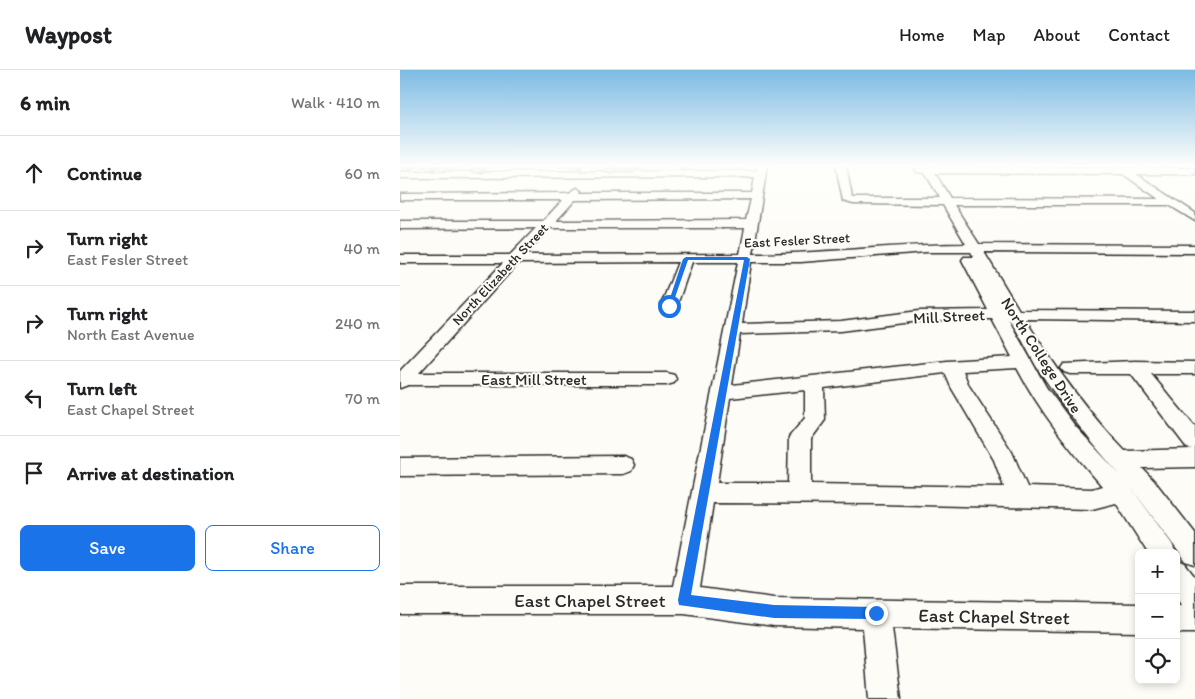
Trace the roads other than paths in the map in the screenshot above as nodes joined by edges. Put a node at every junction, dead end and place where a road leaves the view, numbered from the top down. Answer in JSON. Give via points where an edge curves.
{"nodes":[{"id":1,"x":847,"y":195,"type":"edge"},
{"id":2,"x":939,"y":195,"type":"edge"},
{"id":3,"x":1162,"y":195,"type":"edge"},
{"id":4,"x":572,"y":196,"type":"junction"},
{"id":5,"x":756,"y":196,"type":"joint"},
{"id":6,"x":400,"y":197,"type":"edge"},
{"id":7,"x":424,"y":197,"type":"junction"},
{"id":8,"x":942,"y":201,"type":"junction"},
{"id":9,"x":1172,"y":202,"type":"junction"},
{"id":10,"x":408,"y":207,"type":"dead end"},
{"id":11,"x":1195,"y":218,"type":"edge"},
{"id":12,"x":752,"y":224,"type":"junction"},
{"id":13,"x":400,"y":225,"type":"edge"},
{"id":14,"x":545,"y":225,"type":"junction"},
{"id":15,"x":969,"y":247,"type":"junction"},
{"id":16,"x":1195,"y":249,"type":"edge"},
{"id":17,"x":400,"y":259,"type":"edge"},
{"id":18,"x":513,"y":259,"type":"junction"},
{"id":19,"x":686,"y":259,"type":"junction"},
{"id":20,"x":747,"y":259,"type":"junction"},
{"id":21,"x":669,"y":306,"type":"dead end"},
{"id":22,"x":1006,"y":314,"type":"junction"},
{"id":23,"x":1195,"y":316,"type":"edge"},
{"id":24,"x":734,"y":329,"type":"junction"},
{"id":25,"x":1022,"y":362,"type":"junction"},
{"id":26,"x":952,"y":367,"type":"junction"},
{"id":27,"x":1135,"y":367,"type":"junction"},
{"id":28,"x":1070,"y":368,"type":"dead end"},
{"id":29,"x":1195,"y":368,"type":"edge"},
{"id":30,"x":667,"y":379,"type":"dead end"},
{"id":31,"x":401,"y":380,"type":"edge"},
{"id":32,"x":815,"y":384,"type":"junction"},
{"id":33,"x":722,"y":392,"type":"junction"},
{"id":34,"x":1195,"y":442,"type":"edge"},
{"id":35,"x":1195,"y":458,"type":"edge"},
{"id":36,"x":1120,"y":460,"type":"junction"},
{"id":37,"x":623,"y":465,"type":"dead end"},
{"id":38,"x":400,"y":467,"type":"edge"},
{"id":39,"x":1120,"y":492,"type":"junction"},
{"id":40,"x":704,"y":493,"type":"junction"},
{"id":41,"x":799,"y":494,"type":"junction"},
{"id":42,"x":1019,"y":497,"type":"junction"},
{"id":43,"x":1160,"y":549,"type":"edge"},
{"id":44,"x":1195,"y":553,"type":"edge"},
{"id":45,"x":1180,"y":578,"type":"edge"},
{"id":46,"x":400,"y":600,"type":"edge"},
{"id":47,"x":684,"y":600,"type":"junction"},
{"id":48,"x":1195,"y":601,"type":"edge"},
{"id":49,"x":876,"y":613,"type":"junction"},
{"id":50,"x":1135,"y":618,"type":"edge"},
{"id":51,"x":1180,"y":619,"type":"edge"},
{"id":52,"x":1195,"y":619,"type":"edge"},
{"id":53,"x":885,"y":699,"type":"edge"}],
"edges":[{"from":1,"to":8,"type":"street","via":[[848,200]]},
{"from":2,"to":8,"type":"street","name":"North College Drive"},
{"from":3,"to":9,"type":"street"},
{"from":4,"to":5,"type":"street"},
{"from":4,"to":7,"type":"street"},
{"from":4,"to":14,"type":"street","name":"North Elizabeth Street"},
{"from":5,"to":12,"type":"street"},
{"from":6,"to":7,"type":"street"},
{"from":7,"to":10,"type":"street"},
{"from":8,"to":9,"type":"street"},
{"from":8,"to":15,"type":"street","name":"North College Drive"},
{"from":9,"to":11,"type":"street"},
{"from":12,"to":14,"type":"street"},
{"from":12,"to":20,"type":"street"},
{"from":13,"to":14,"type":"street"},
{"from":14,"to":18,"type":"street","name":"North Elizabeth Street"},
{"from":15,"to":16,"type":"street","name":"East Fesler Street"},
{"from":15,"to":20,"type":"street","name":"East Fesler Street"},
{"from":15,"to":22,"type":"street","name":"North College Drive"},
{"from":17,"to":18,"type":"street","name":"East Fesler Street"},
{"from":18,"to":19,"type":"street","name":"East Fesler Street"},
{"from":18,"to":31,"type":"street","name":"North Elizabeth Street"},
{"from":19,"to":20,"type":"street","name":"East Fesler Street"},
{"from":19,"to":21,"type":"street"},
{"from":20,"to":24,"type":"street"},
{"from":22,"to":23,"type":"street","name":"Mill Street"},
{"from":22,"to":24,"type":"street","name":"Mill Street","via":[[919,316],[841,326]]},
{"from":22,"to":25,"type":"street","name":"North College Drive"},
{"from":22,"to":36,"type":"street","name":"North College Drive","via":[[1074,407]]},
{"from":24,"to":33,"type":"street"},
{"from":25,"to":26,"type":"street"},
{"from":25,"to":39,"type":"street","name":"North College Drive","via":[[1068,432]]},
{"from":26,"to":32,"type":"street"},
{"from":26,"to":42,"type":"street","via":[[960,388],[1004,458]]},
{"from":27,"to":28,"type":"street"},
{"from":27,"to":29,"type":"street"},
{"from":27,"to":34,"type":"street"},
{"from":30,"to":31,"type":"street","name":"East Mill Street"},
{"from":32,"to":33,"type":"street"},
{"from":32,"to":41,"type":"street","via":[[816,420],[800,437]]},
{"from":33,"to":40,"type":"street"},
{"from":35,"to":36,"type":"street"},
{"from":36,"to":44,"type":"street","name":"North College Drive","via":[[1148,490]]},
{"from":37,"to":38,"type":"street"},
{"from":39,"to":42,"type":"street","via":[[1092,499]]},
{"from":39,"to":43,"type":"street","name":"North College Drive"},
{"from":40,"to":41,"type":"street"},
{"from":40,"to":47,"type":"street"},
{"from":41,"to":42,"type":"street"},
{"from":45,"to":48,"type":"street"},
{"from":46,"to":47,"type":"street","name":"East Chapel Street"},
{"from":47,"to":49,"type":"street","name":"East Chapel Street","via":[[774,612]]},
{"from":49,"to":50,"type":"street","name":"East Chapel Street"},
{"from":49,"to":53,"type":"street"},
{"from":51,"to":52,"type":"street"}]}
